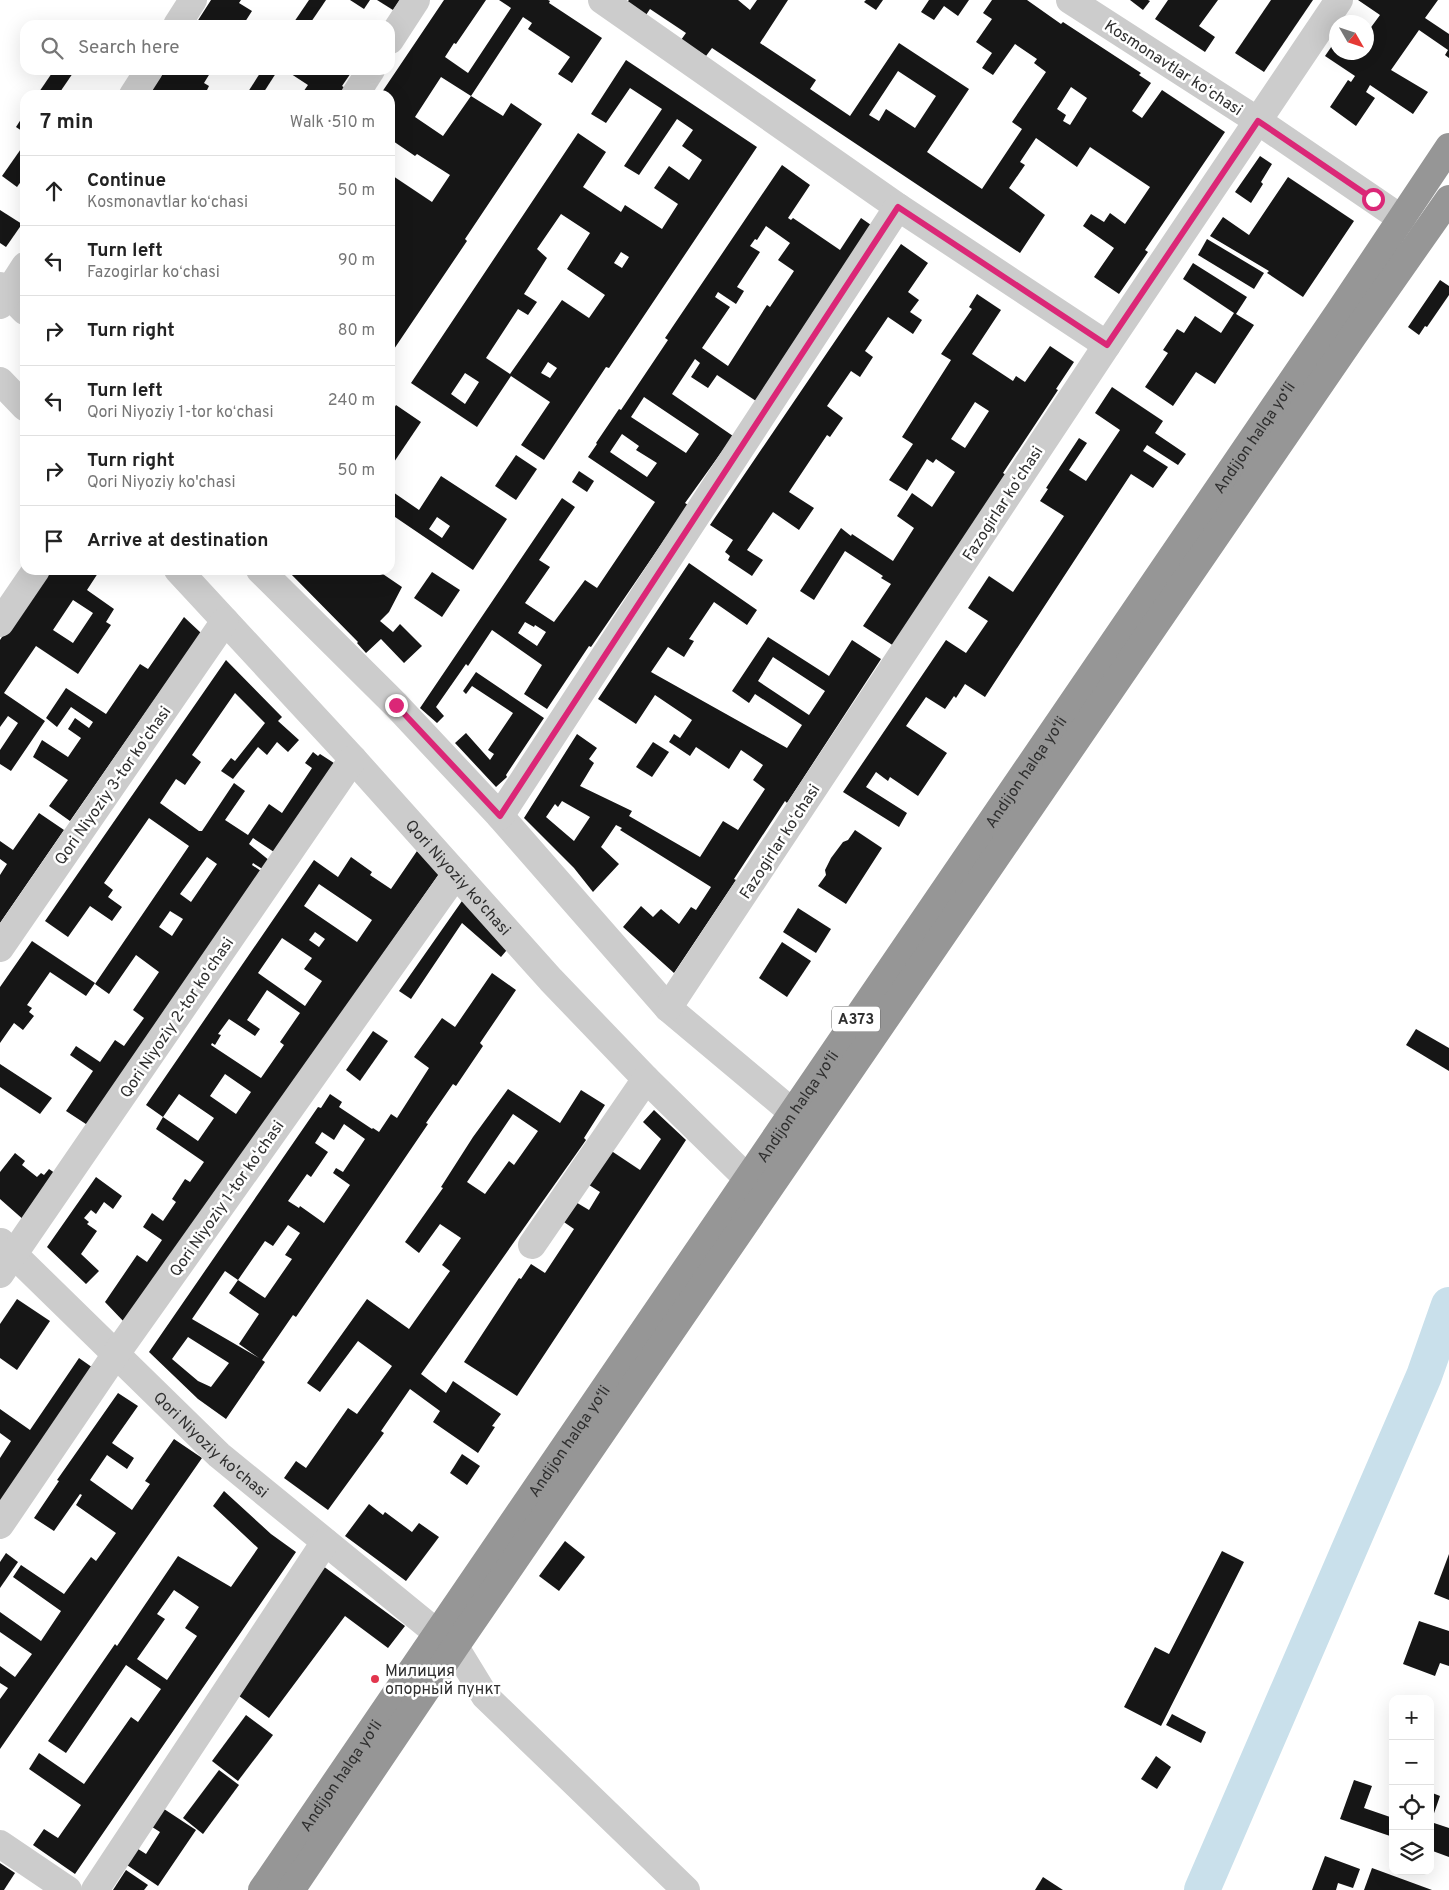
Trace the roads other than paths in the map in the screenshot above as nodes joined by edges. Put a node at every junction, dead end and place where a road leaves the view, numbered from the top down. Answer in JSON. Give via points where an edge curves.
{"nodes":[{"id":1,"x":193,"y":0,"type":"edge"},
{"id":2,"x":416,"y":0,"type":"edge"},
{"id":3,"x":602,"y":0,"type":"edge"},
{"id":4,"x":1070,"y":0,"type":"edge"},
{"id":5,"x":1340,"y":0,"type":"edge"},
{"id":6,"x":180,"y":20,"type":"edge"},
{"id":7,"x":395,"y":32,"type":"edge"},
{"id":8,"x":146,"y":75,"type":"edge"},
{"id":9,"x":368,"y":75,"type":"edge"},
{"id":10,"x":136,"y":90,"type":"edge"},
{"id":11,"x":358,"y":90,"type":"edge"},
{"id":12,"x":1258,"y":121,"type":"junction"},
{"id":13,"x":1449,"y":147,"type":"edge"},
{"id":14,"x":1449,"y":199,"type":"edge"},
{"id":15,"x":898,"y":207,"type":"junction"},
{"id":16,"x":1402,"y":218,"type":"junction"},
{"id":17,"x":20,"y":276,"type":"edge"},
{"id":18,"x":8,"y":299,"type":"edge"},
{"id":19,"x":1107,"y":345,"type":"junction"},
{"id":20,"x":0,"y":381,"type":"edge"},
{"id":21,"x":20,"y":402,"type":"edge"},
{"id":22,"x":33,"y":575,"type":"edge"},
{"id":23,"x":183,"y":575,"type":"edge"},
{"id":24,"x":265,"y":575,"type":"edge"},
{"id":25,"x":225,"y":621,"type":"junction"},
{"id":26,"x":0,"y":623,"type":"edge"},
{"id":27,"x":353,"y":759,"type":"junction"},
{"id":28,"x":500,"y":816,"type":"junction"},
{"id":29,"x":456,"y":874,"type":"junction"},
{"id":30,"x":0,"y":948,"type":"edge"},
{"id":31,"x":668,"y":1008,"type":"junction"},
{"id":32,"x":646,"y":1080,"type":"junction"},
{"id":33,"x":792,"y":1112,"type":"junction"},
{"id":34,"x":747,"y":1178,"type":"junction"},
{"id":35,"x":532,"y":1245,"type":"dead end"},
{"id":36,"x":4,"y":1256,"type":"edge"},
{"id":37,"x":116,"y":1354,"type":"junction"},
{"id":38,"x":0,"y":1525,"type":"edge"},
{"id":39,"x":325,"y":1542,"type":"junction"},
{"id":40,"x":446,"y":1640,"type":"junction"},
{"id":41,"x":0,"y":1844,"type":"edge"},
{"id":42,"x":68,"y":1890,"type":"edge"},
{"id":43,"x":95,"y":1890,"type":"edge"},
{"id":44,"x":262,"y":1890,"type":"edge"},
{"id":45,"x":291,"y":1890,"type":"edge"},
{"id":46,"x":686,"y":1890,"type":"edge"}],
"edges":[{"from":1,"to":6,"type":"street"},
{"from":2,"to":7,"type":"street"},
{"from":3,"to":15,"type":"street"},
{"from":4,"to":12,"type":"street","name":"Kosmonavtlar koʻchasi"},
{"from":5,"to":12,"type":"street","name":"Fazogirlar koʻchasi"},
{"from":8,"to":10,"type":"street"},
{"from":9,"to":11,"type":"street"},
{"from":12,"to":16,"type":"street","name":"Kosmonavtlar koʻchasi"},
{"from":12,"to":19,"type":"street","name":"Fazogirlar koʻchasi"},
{"from":13,"to":16,"type":"highway","name":"Andijon halqa yo‘li","number":"A373"},
{"from":14,"to":40,"type":"highway","name":"Andijon halqa yo‘li","number":"A373"},
{"from":15,"to":19,"type":"street"},
{"from":15,"to":28,"type":"street"},
{"from":16,"to":33,"type":"highway","name":"Andijon halqa yo‘li","number":"A373"},
{"from":17,"to":18,"type":"street"},
{"from":19,"to":31,"type":"street","name":"Fazogirlar koʻchasi"},
{"from":20,"to":21,"type":"street"},
{"from":22,"to":26,"type":"street"},
{"from":23,"to":25,"type":"street","name":"Qori Niyoziy ko'chasi"},
{"from":24,"to":28,"type":"street","via":[[396,705]]},
{"from":25,"to":27,"type":"street","name":"Qori Niyoziy ko'chasi"},
{"from":25,"to":30,"type":"street","name":"Qori Niyoziy 3-tor koʻchasi"},
{"from":27,"to":29,"type":"street","name":"Qori Niyoziy ko'chasi"},
{"from":27,"to":36,"type":"street","name":"Qori Niyoziy 2-tor koʻchasi"},
{"from":28,"to":31,"type":"street"},
{"from":29,"to":32,"type":"street","name":"Qori Niyoziy ko'chasi"},
{"from":29,"to":37,"type":"street","name":"Qori Niyoziy 1-tor koʻchasi"},
{"from":31,"to":33,"type":"street"},
{"from":32,"to":34,"type":"street","name":"Qori Niyoziy ko'chasi"},
{"from":32,"to":35,"type":"street"},
{"from":33,"to":34,"type":"highway","name":"Andijon halqa yo‘li","number":"A373"},
{"from":34,"to":40,"type":"highway","name":"Andijon halqa yo‘li","number":"A373"},
{"from":36,"to":37,"type":"street","name":"Qori Niyoziy ko'chasi"},
{"from":37,"to":38,"type":"street","name":"Qori Niyoziy 1-tor koʻchasi"},
{"from":37,"to":39,"type":"street","name":"Qori Niyoziy ko'chasi","via":[[220,1455]]},
{"from":39,"to":40,"type":"street","name":"Qori Niyoziy ko'chasi"},
{"from":39,"to":43,"type":"street"},
{"from":40,"to":44,"type":"highway","name":"Andijon halqa yo‘li","number":"A373"},
{"from":40,"to":45,"type":"highway","name":"Andijon halqa yo‘li","number":"A373"},
{"from":40,"to":46,"type":"street","name":"Qori Niyoziy ko'chasi","via":[[485,1696]]},
{"from":41,"to":42,"type":"street"}]}
